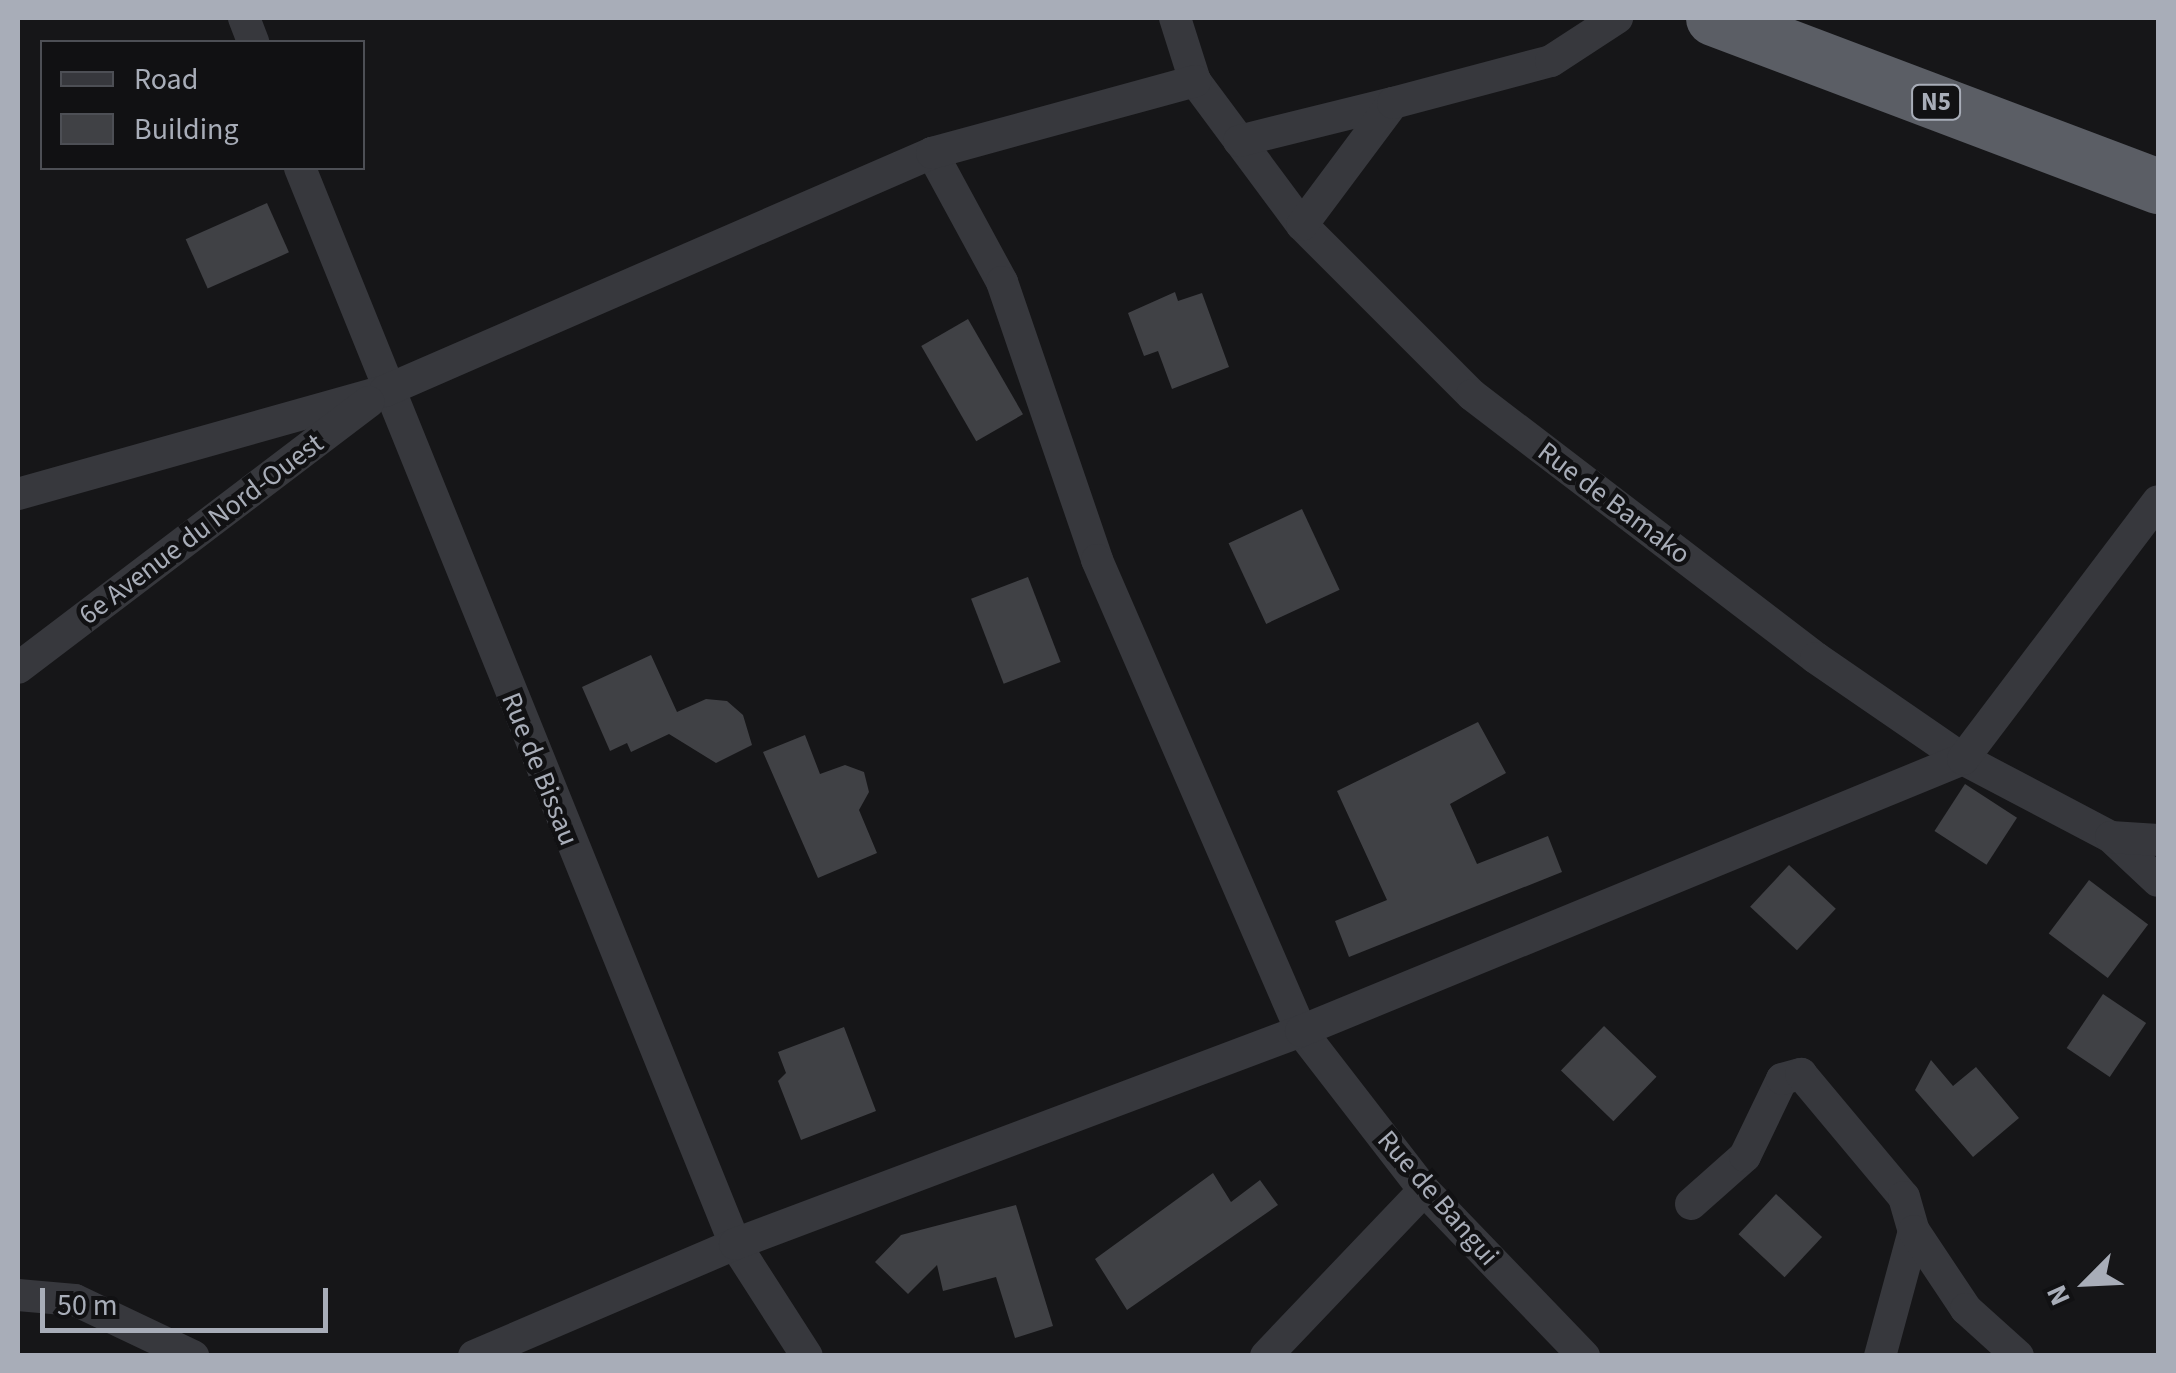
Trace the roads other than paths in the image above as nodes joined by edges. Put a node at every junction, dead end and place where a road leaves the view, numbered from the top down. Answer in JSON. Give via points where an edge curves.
{"nodes":[{"id":1,"x":1174,"y":18,"type":"edge"},
{"id":2,"x":1618,"y":18,"type":"edge"},
{"id":3,"x":1713,"y":18,"type":"edge"},
{"id":4,"x":1195,"y":81,"type":"junction"},
{"id":5,"x":1393,"y":102,"type":"junction"},
{"id":6,"x":1239,"y":140,"type":"junction"},
{"id":7,"x":932,"y":153,"type":"junction"},
{"id":8,"x":301,"y":170,"type":"edge"},
{"id":9,"x":2158,"y":186,"type":"edge"},
{"id":10,"x":1302,"y":225,"type":"junction"},
{"id":11,"x":385,"y":391,"type":"junction"},
{"id":12,"x":18,"y":494,"type":"edge"},
{"id":13,"x":2158,"y":501,"type":"edge"},
{"id":14,"x":18,"y":668,"type":"edge"},
{"id":15,"x":1963,"y":759,"type":"junction"},
{"id":16,"x":2111,"y":837,"type":"junction"},
{"id":17,"x":2158,"y":840,"type":"edge"},
{"id":18,"x":2158,"y":881,"type":"edge"},
{"id":19,"x":1301,"y":1032,"type":"junction"},
{"id":20,"x":1424,"y":1190,"type":"junction"},
{"id":21,"x":1691,"y":1204,"type":"dead end"},
{"id":22,"x":1914,"y":1230,"type":"junction"},
{"id":23,"x":735,"y":1244,"type":"junction"},
{"id":24,"x":18,"y":1295,"type":"edge"},
{"id":25,"x":193,"y":1356,"type":"edge"},
{"id":26,"x":474,"y":1356,"type":"edge"},
{"id":27,"x":808,"y":1356,"type":"edge"},
{"id":28,"x":1266,"y":1356,"type":"edge"},
{"id":29,"x":1584,"y":1356,"type":"edge"},
{"id":30,"x":1880,"y":1356,"type":"edge"},
{"id":31,"x":2018,"y":1356,"type":"edge"}],
"edges":[{"from":1,"to":4,"type":"street","name":"Rue de Bamako"},
{"from":2,"to":5,"type":"street","via":[[1551,61]]},
{"from":3,"to":9,"type":"highway","number":"N5"},
{"from":4,"to":6,"type":"street","name":"Rue de Bamako"},
{"from":4,"to":7,"type":"street"},
{"from":5,"to":6,"type":"street"},
{"from":5,"to":10,"type":"street"},
{"from":6,"to":10,"type":"street","name":"Rue de Bamako"},
{"from":7,"to":11,"type":"street"},
{"from":7,"to":19,"type":"street","name":"Rue de Bangui","via":[[1002,282],[1097,560]]},
{"from":8,"to":11,"type":"street","name":"Rue de Bissau"},
{"from":10,"to":15,"type":"street","name":"Rue de Bamako","via":[[1472,396],[1816,658]]},
{"from":11,"to":12,"type":"street"},
{"from":11,"to":14,"type":"street","name":"6e Avenue du Nord-Ouest"},
{"from":11,"to":23,"type":"street","name":"Rue de Bissau"},
{"from":13,"to":15,"type":"street"},
{"from":15,"to":16,"type":"street","name":"Rue de Bamako"},
{"from":15,"to":19,"type":"street"},
{"from":16,"to":17,"type":"street"},
{"from":16,"to":18,"type":"street","name":"Rue de Bamako"},
{"from":19,"to":20,"type":"street","name":"Rue de Bangui"},
{"from":19,"to":23,"type":"street"},
{"from":20,"to":28,"type":"street"},
{"from":20,"to":29,"type":"street","name":"Rue de Bangui"},
{"from":21,"to":22,"type":"street","via":[[1745,1156],[1792,1071],[1904,1197]]},
{"from":22,"to":30,"type":"street"},
{"from":22,"to":31,"type":"street","via":[[1966,1309]]},
{"from":23,"to":26,"type":"street"},
{"from":23,"to":27,"type":"street","name":"Rue de Bissau"},
{"from":24,"to":25,"type":"street","via":[[75,1300]]}]}
